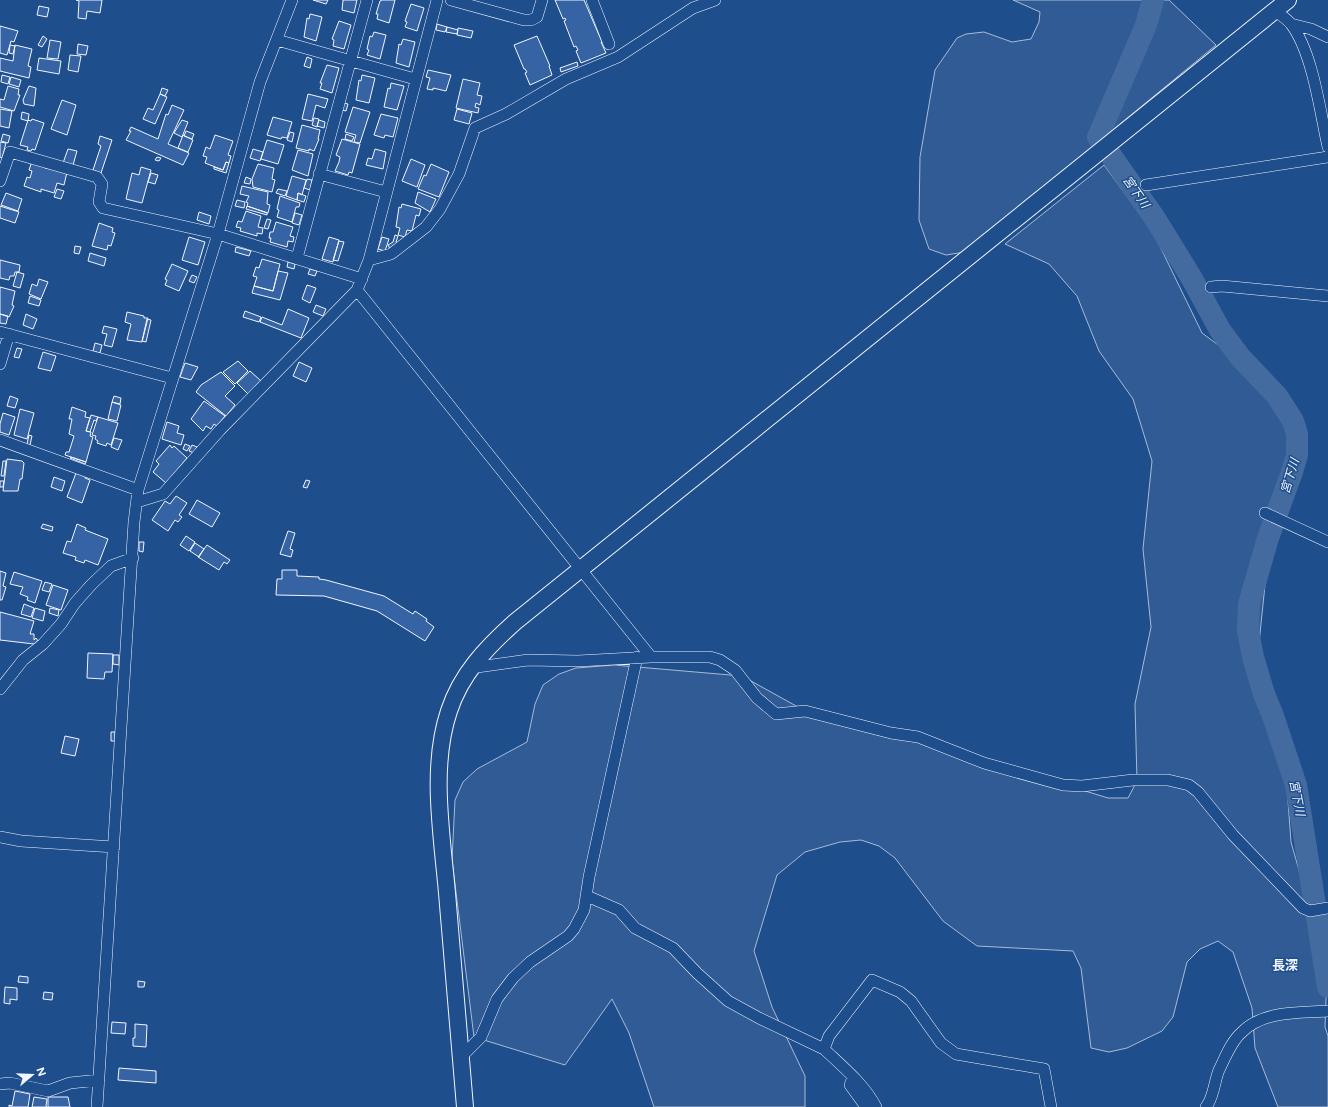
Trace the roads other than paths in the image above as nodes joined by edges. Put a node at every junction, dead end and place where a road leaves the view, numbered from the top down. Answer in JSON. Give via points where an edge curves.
{"nodes":[{"id":1,"x":292,"y":0,"type":"edge"},
{"id":2,"x":367,"y":0,"type":"edge"},
{"id":3,"x":437,"y":0,"type":"edge"},
{"id":4,"x":451,"y":0,"type":"edge"},
{"id":5,"x":542,"y":0,"type":"edge"},
{"id":6,"x":592,"y":0,"type":"edge"},
{"id":7,"x":715,"y":0,"type":"edge"},
{"id":8,"x":1288,"y":0,"type":"edge"},
{"id":9,"x":1275,"y":10,"type":"junction"},
{"id":10,"x":1291,"y":24,"type":"junction"},
{"id":11,"x":1328,"y":37,"type":"edge"},
{"id":12,"x":277,"y":40,"type":"junction"},
{"id":13,"x":609,"y":44,"type":"dead end"},
{"id":14,"x":350,"y":61,"type":"junction"},
{"id":15,"x":415,"y":79,"type":"junction"},
{"id":16,"x":1328,"y":147,"type":"edge"},
{"id":17,"x":1328,"y":157,"type":"edge"},
{"id":18,"x":319,"y":174,"type":"junction"},
{"id":19,"x":0,"y":181,"type":"edge"},
{"id":20,"x":1146,"y":185,"type":"dead end"},
{"id":21,"x":386,"y":192,"type":"junction"},
{"id":22,"x":218,"y":234,"type":"junction"},
{"id":23,"x":297,"y":258,"type":"junction"},
{"id":24,"x":369,"y":260,"type":"junction"},
{"id":25,"x":362,"y":279,"type":"junction"},
{"id":26,"x":1211,"y":288,"type":"dead end"},
{"id":27,"x":357,"y":290,"type":"junction"},
{"id":28,"x":1328,"y":296,"type":"edge"},
{"id":29,"x":5,"y":333,"type":"edge"},
{"id":30,"x":0,"y":364,"type":"edge"},
{"id":31,"x":172,"y":378,"type":"junction"},
{"id":32,"x":0,"y":440,"type":"edge"},
{"id":33,"x":137,"y":496,"type":"junction"},
{"id":34,"x":1265,"y":513,"type":"dead end"},
{"id":35,"x":1328,"y":542,"type":"edge"},
{"id":36,"x":133,"y":558,"type":"junction"},
{"id":37,"x":581,"y":569,"type":"junction"},
{"id":38,"x":651,"y":657,"type":"junction"},
{"id":39,"x":637,"y":658,"type":"junction"},
{"id":40,"x":470,"y":668,"type":"junction"},
{"id":41,"x":0,"y":689,"type":"edge"},
{"id":42,"x":0,"y":837,"type":"edge"},
{"id":43,"x":114,"y":847,"type":"junction"},
{"id":44,"x":587,"y":896,"type":"junction"},
{"id":45,"x":1327,"y":909,"type":"edge"},
{"id":46,"x":1327,"y":1011,"type":"edge"},
{"id":47,"x":824,"y":1049,"type":"junction"},
{"id":48,"x":461,"y":1057,"type":"junction"},
{"id":49,"x":853,"y":1077,"type":"junction"},
{"id":50,"x":99,"y":1080,"type":"junction"},
{"id":51,"x":0,"y":1084,"type":"edge"},
{"id":52,"x":97,"y":1107,"type":"edge"},
{"id":53,"x":465,"y":1107,"type":"edge"},
{"id":54,"x":866,"y":1107,"type":"edge"},
{"id":55,"x":876,"y":1107,"type":"edge"},
{"id":56,"x":1051,"y":1107,"type":"edge"},
{"id":57,"x":1206,"y":1107,"type":"edge"}],
"edges":[{"from":1,"to":12,"type":"street"},
{"from":2,"to":14,"type":"street"},
{"from":3,"to":15,"type":"street"},
{"from":4,"to":5,"type":"street","via":[[524,20],[537,17]]},
{"from":6,"to":13,"type":"street"},
{"from":7,"to":24,"type":"street","via":[[693,8],[618,57],[566,79],[506,114],[475,128],[459,174],[440,209],[426,227],[391,254]]},
{"from":8,"to":9,"type":"street"},
{"from":9,"to":10,"type":"street"},
{"from":9,"to":37,"type":"street"},
{"from":10,"to":11,"type":"street"},
{"from":10,"to":16,"type":"street","via":[[1302,45],[1313,77]]},
{"from":12,"to":14,"type":"street"},
{"from":12,"to":22,"type":"street","via":[[260,82]]},
{"from":14,"to":15,"type":"street"},
{"from":14,"to":18,"type":"street"},
{"from":15,"to":21,"type":"street"},
{"from":17,"to":20,"type":"street"},
{"from":18,"to":21,"type":"street"},
{"from":18,"to":23,"type":"street"},
{"from":19,"to":22,"type":"street","via":[[10,152],[97,177],[102,184],[99,202],[103,208]]},
{"from":21,"to":24,"type":"street"},
{"from":22,"to":23,"type":"street"},
{"from":22,"to":31,"type":"street"},
{"from":23,"to":25,"type":"street"},
{"from":24,"to":25,"type":"street"},
{"from":25,"to":27,"type":"street"},
{"from":26,"to":28,"type":"street","via":[[1222,286]]},
{"from":27,"to":33,"type":"street","via":[[220,430],[163,494]]},
{"from":27,"to":37,"type":"street"},
{"from":29,"to":30,"type":"street"},
{"from":29,"to":31,"type":"street"},
{"from":31,"to":33,"type":"street"},
{"from":32,"to":33,"type":"street"},
{"from":33,"to":36,"type":"street"},
{"from":34,"to":35,"type":"street"},
{"from":36,"to":41,"type":"street","via":[[111,566],[91,585],[75,602],[61,624],[43,644],[23,660]]},
{"from":36,"to":43,"type":"street"},
{"from":37,"to":38,"type":"street"},
{"from":37,"to":40,"type":"street","via":[[498,638]]},
{"from":38,"to":39,"type":"street"},
{"from":38,"to":45,"type":"street","via":[[710,657],[720,660],[735,670],[757,698],[776,714],[805,711],[891,733],[918,737],[984,763],[1047,782],[1082,786],[1133,780],[1168,780],[1189,785],[1303,908],[1310,911]]},
{"from":39,"to":40,"type":"street","via":[[528,660]]},
{"from":39,"to":44,"type":"street"},
{"from":40,"to":48,"type":"street","via":[[449,710],[438,763]]},
{"from":42,"to":43,"type":"street","via":[[21,841]]},
{"from":43,"to":50,"type":"street"},
{"from":44,"to":47,"type":"street","via":[[618,910],[635,928],[673,948],[728,1001]]},
{"from":44,"to":48,"type":"street","via":[[584,910],[574,929],[513,978],[497,999],[480,1037]]},
{"from":46,"to":57,"type":"street","via":[[1275,1015],[1256,1022],[1241,1033],[1218,1072],[1210,1102]]},
{"from":47,"to":49,"type":"street"},
{"from":47,"to":56,"type":"street","via":[[829,1036],[872,980],[900,992],[911,1002],[941,1043],[956,1054],[1044,1069]]},
{"from":48,"to":53,"type":"street"},
{"from":49,"to":54,"type":"street","via":[[850,1085]]},
{"from":49,"to":55,"type":"street"},
{"from":50,"to":51,"type":"street","via":[[70,1083],[48,1091],[10,1083]]},
{"from":50,"to":52,"type":"street"}]}
